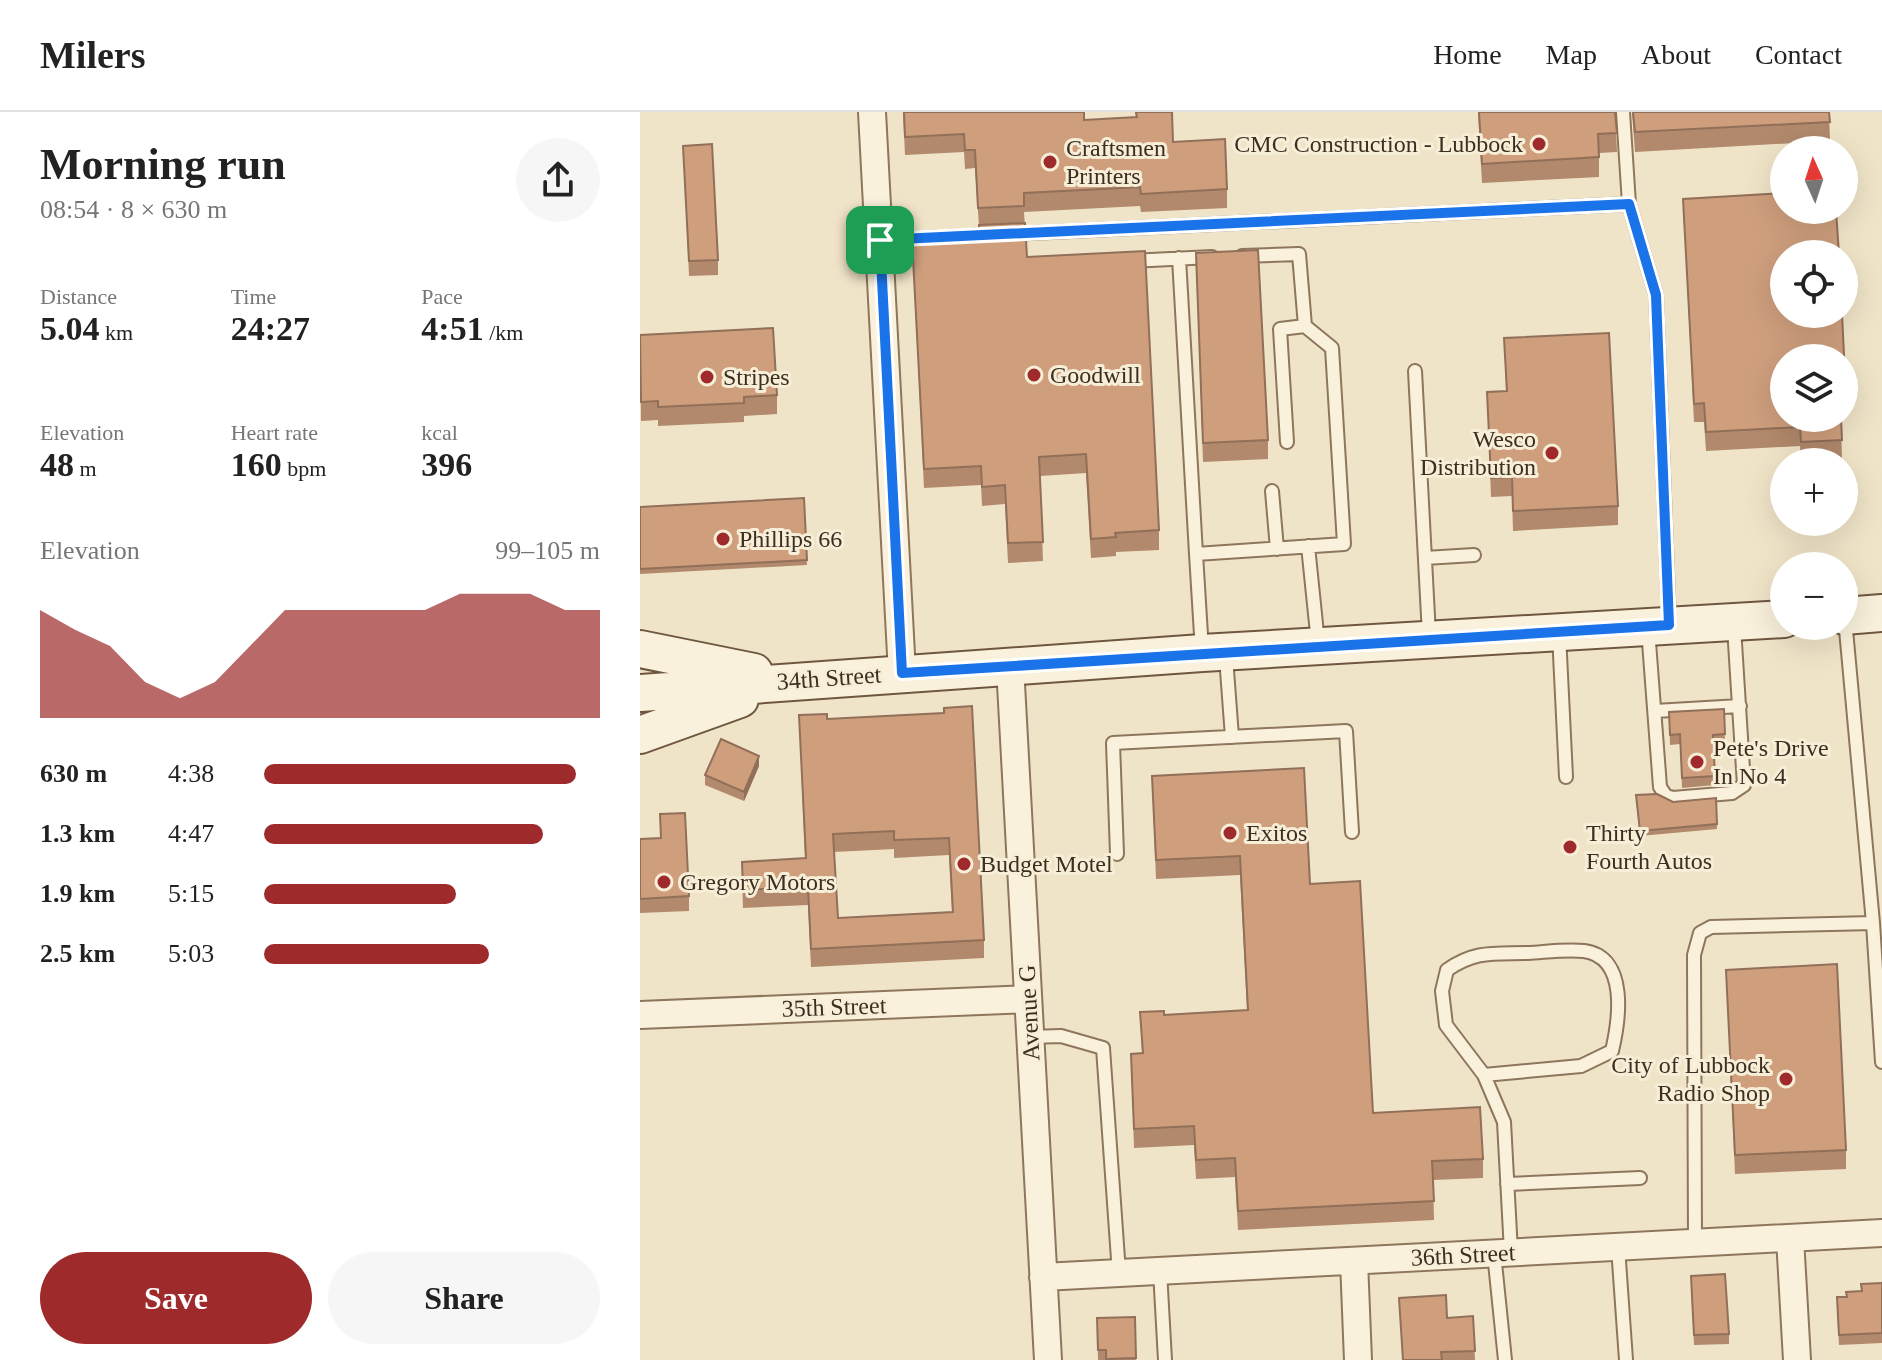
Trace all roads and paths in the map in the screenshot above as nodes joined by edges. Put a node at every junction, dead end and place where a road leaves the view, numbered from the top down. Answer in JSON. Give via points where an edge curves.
{"nodes":[{"id":1,"x":872,"y":112,"type":"edge"},
{"id":2,"x":1623,"y":112,"type":"edge"},
{"id":3,"x":1629,"y":204,"type":"junction"},
{"id":4,"x":880,"y":240,"type":"junction"},
{"id":5,"x":1179,"y":258,"type":"junction"},
{"id":6,"x":1119,"y":262,"type":"edge"},
{"id":7,"x":1305,"y":326,"type":"junction"},
{"id":8,"x":1415,"y":371,"type":"dead end"},
{"id":9,"x":1287,"y":442,"type":"dead end"},
{"id":10,"x":1272,"y":491,"type":"dead end"},
{"id":11,"x":1308,"y":546,"type":"junction"},
{"id":12,"x":1277,"y":549,"type":"junction"},
{"id":13,"x":1196,"y":554,"type":"junction"},
{"id":14,"x":1474,"y":555,"type":"dead end"},
{"id":15,"x":1425,"y":558,"type":"junction"},
{"id":16,"x":1882,"y":613,"type":"edge"},
{"id":17,"x":1858,"y":615,"type":"edge"},
{"id":18,"x":1770,"y":620,"type":"edge"},
{"id":19,"x":1733,"y":621,"type":"junction"},
{"id":20,"x":1659,"y":625,"type":"junction"},
{"id":21,"x":1558,"y":631,"type":"junction"},
{"id":22,"x":1429,"y":639,"type":"junction"},
{"id":23,"x":1846,"y":640,"type":"edge"},
{"id":24,"x":1319,"y":646,"type":"junction"},
{"id":25,"x":640,"y":649,"type":"edge"},
{"id":26,"x":1214,"y":652,"type":"junction"},
{"id":27,"x":1010,"y":666,"type":"junction"},
{"id":28,"x":902,"y":673,"type":"junction"},
{"id":29,"x":794,"y":681,"type":"junction"},
{"id":30,"x":640,"y":693,"type":"edge"},
{"id":31,"x":1740,"y":706,"type":"junction"},
{"id":32,"x":1655,"y":711,"type":"junction"},
{"id":33,"x":640,"y":735,"type":"edge"},
{"id":34,"x":1232,"y":737,"type":"junction"},
{"id":35,"x":1566,"y":777,"type":"dead end"},
{"id":36,"x":1352,"y":832,"type":"dead end"},
{"id":37,"x":1117,"y":854,"type":"dead end"},
{"id":38,"x":1873,"y":923,"type":"junction"},
{"id":39,"x":1028,"y":999,"type":"junction"},
{"id":40,"x":640,"y":1015,"type":"edge"},
{"id":41,"x":1030,"y":1037,"type":"junction"},
{"id":42,"x":1882,"y":1062,"type":"edge"},
{"id":43,"x":1484,"y":1075,"type":"junction"},
{"id":44,"x":1640,"y":1178,"type":"dead end"},
{"id":45,"x":1507,"y":1184,"type":"junction"},
{"id":46,"x":1882,"y":1233,"type":"edge"},
{"id":47,"x":1790,"y":1238,"type":"junction"},
{"id":48,"x":1695,"y":1243,"type":"junction"},
{"id":49,"x":1618,"y":1247,"type":"junction"},
{"id":50,"x":1502,"y":1253,"type":"junction"},
{"id":51,"x":1354,"y":1261,"type":"junction"},
{"id":52,"x":1160,"y":1271,"type":"junction"},
{"id":53,"x":1119,"y":1273,"type":"junction"},
{"id":54,"x":1043,"y":1277,"type":"junction"},
{"id":55,"x":1048,"y":1360,"type":"edge"},
{"id":56,"x":1165,"y":1360,"type":"edge"},
{"id":57,"x":1358,"y":1360,"type":"edge"},
{"id":58,"x":1505,"y":1360,"type":"edge"},
{"id":59,"x":1626,"y":1360,"type":"edge"},
{"id":60,"x":1797,"y":1360,"type":"edge"}],
"edges":[{"from":1,"to":4,"type":"street"},
{"from":2,"to":3,"type":"lane"},
{"from":3,"to":4,"type":"lane"},
{"from":3,"to":20,"type":"lane","via":[[1656,295]]},
{"from":4,"to":28,"type":"street"},
{"from":5,"to":6,"type":"lane"},
{"from":5,"to":7,"type":"lane","via":[[1299,254]]},
{"from":5,"to":13,"type":"lane"},
{"from":7,"to":9,"type":"lane","via":[[1280,329]]},
{"from":7,"to":11,"type":"lane","via":[[1332,348],[1344,544]]},
{"from":8,"to":15,"type":"lane"},
{"from":10,"to":12,"type":"lane"},
{"from":11,"to":12,"type":"lane"},
{"from":11,"to":24,"type":"lane"},
{"from":12,"to":13,"type":"lane"},
{"from":13,"to":26,"type":"lane"},
{"from":14,"to":15,"type":"lane"},
{"from":15,"to":22,"type":"lane"},
{"from":16,"to":17,"type":"main road"},
{"from":18,"to":19,"type":"main road","name":"34th Street"},
{"from":19,"to":20,"type":"main road","name":"34th Street"},
{"from":19,"to":31,"type":"lane"},
{"from":20,"to":21,"type":"main road","name":"34th Street"},
{"from":20,"to":32,"type":"lane"},
{"from":21,"to":22,"type":"main road","name":"34th Street"},
{"from":21,"to":35,"type":"lane"},
{"from":22,"to":24,"type":"main road","name":"34th Street"},
{"from":23,"to":38,"type":"lane"},
{"from":24,"to":26,"type":"main road","name":"34th Street"},
{"from":25,"to":29,"type":"main road"},
{"from":26,"to":27,"type":"main road","name":"34th Street"},
{"from":26,"to":34,"type":"lane"},
{"from":27,"to":28,"type":"main road","name":"34th Street"},
{"from":27,"to":39,"type":"street","name":"Avenue G"},
{"from":28,"to":29,"type":"main road","name":"34th Street"},
{"from":29,"to":30,"type":"main road","name":"34th Street"},
{"from":29,"to":33,"type":"main road"},
{"from":31,"to":32,"type":"lane"},
{"from":31,"to":32,"type":"lane","via":[[1744,785],[1732,793],[1673,798],[1660,787]]},
{"from":34,"to":36,"type":"lane","via":[[1346,731]]},
{"from":34,"to":37,"type":"lane","via":[[1113,743]]},
{"from":38,"to":42,"type":"lane"},
{"from":38,"to":48,"type":"lane","via":[[1711,927],[1700,933],[1694,955]]},
{"from":39,"to":40,"type":"street","name":"35th Street"},
{"from":39,"to":41,"type":"street","name":"Avenue G"},
{"from":41,"to":53,"type":"lane","via":[[1061,1036],[1103,1048]]},
{"from":41,"to":54,"type":"street","name":"Avenue G"},
{"from":43,"to":43,"type":"lane","via":[[1446,1025],[1442,991],[1447,970],[1469,955],[1587,951],[1604,962],[1619,988],[1620,1016],[1612,1051],[1581,1066]]},
{"from":43,"to":45,"type":"lane","via":[[1504,1122]]},
{"from":44,"to":45,"type":"lane"},
{"from":45,"to":50,"type":"lane"},
{"from":46,"to":47,"type":"street","name":"36th Street"},
{"from":47,"to":48,"type":"street","name":"36th Street"},
{"from":47,"to":60,"type":"street"},
{"from":48,"to":49,"type":"street","name":"36th Street"},
{"from":49,"to":50,"type":"street","name":"36th Street"},
{"from":49,"to":59,"type":"lane"},
{"from":50,"to":51,"type":"street","name":"36th Street"},
{"from":50,"to":58,"type":"lane"},
{"from":51,"to":52,"type":"street","name":"36th Street"},
{"from":51,"to":57,"type":"street"},
{"from":52,"to":53,"type":"street","name":"36th Street"},
{"from":52,"to":56,"type":"lane"},
{"from":53,"to":54,"type":"street","name":"36th Street"},
{"from":54,"to":55,"type":"street","name":"Avenue G"}]}
